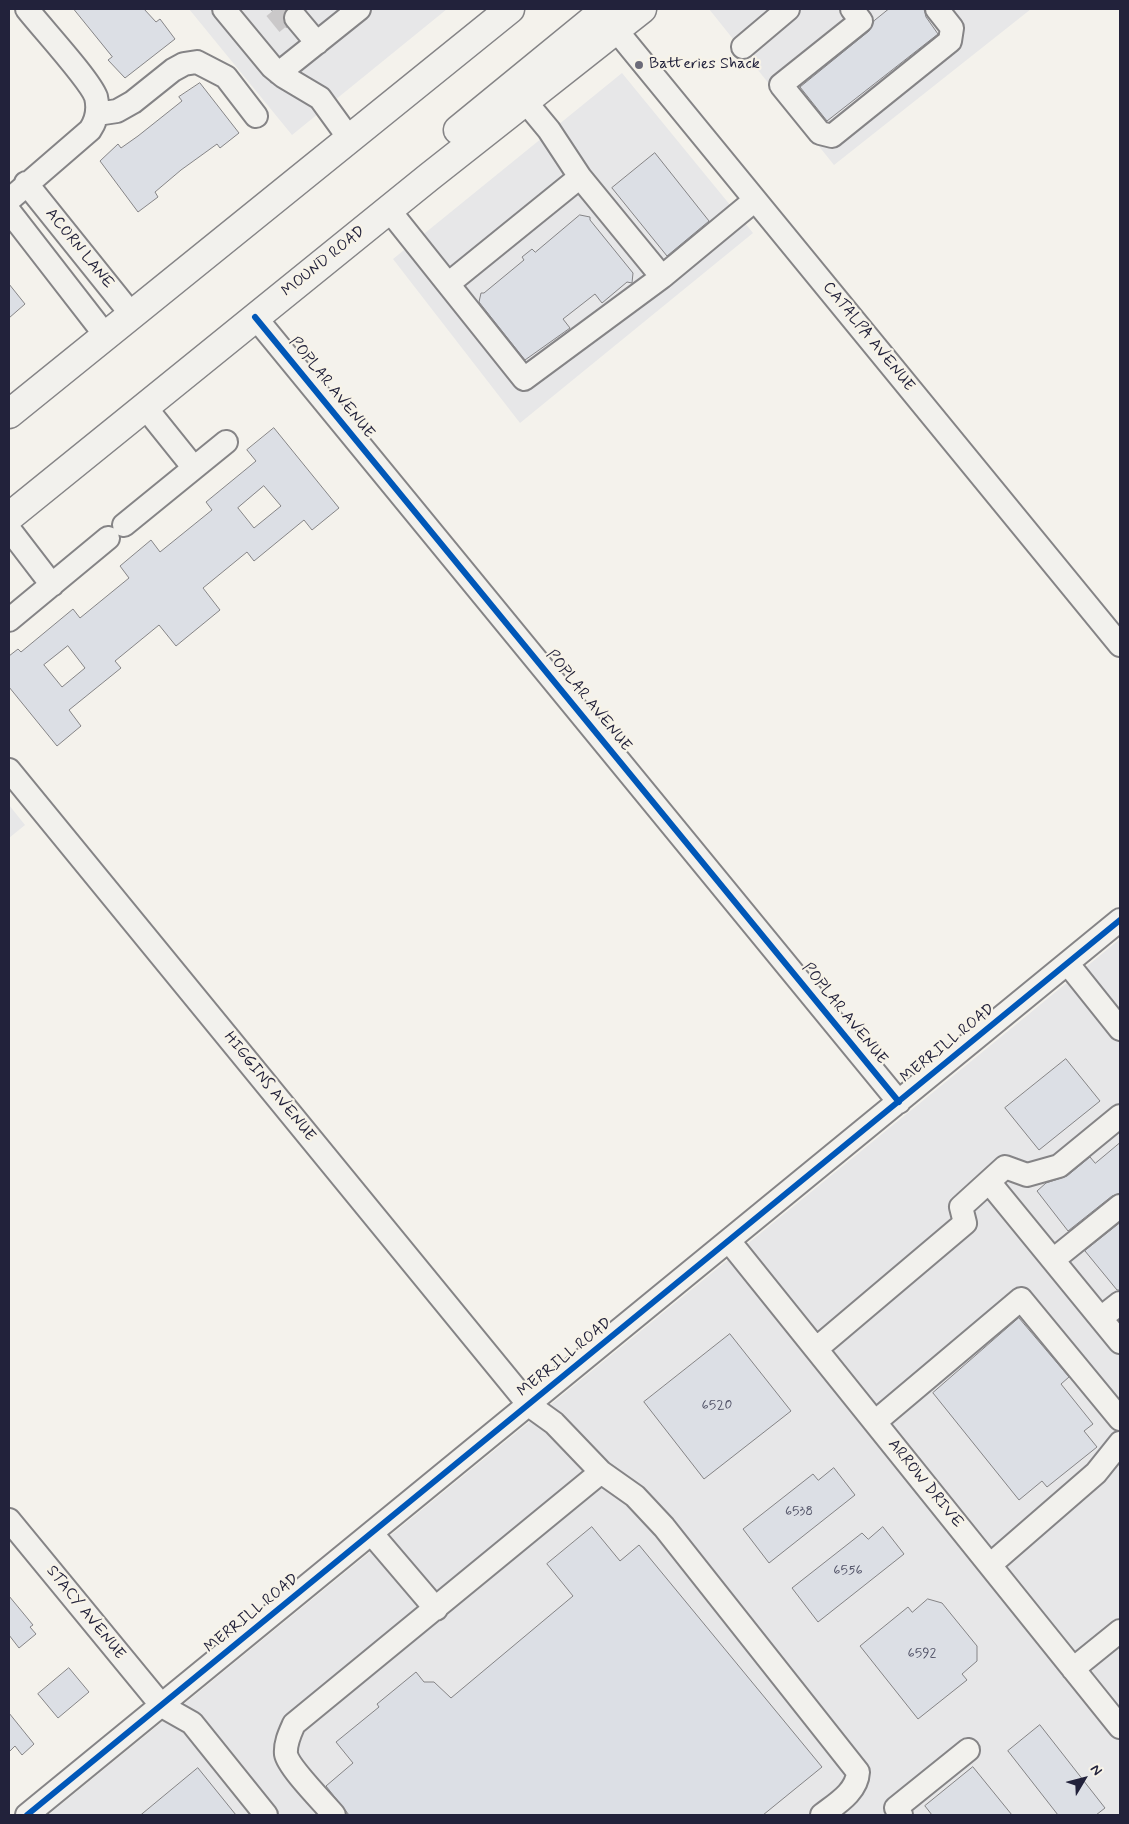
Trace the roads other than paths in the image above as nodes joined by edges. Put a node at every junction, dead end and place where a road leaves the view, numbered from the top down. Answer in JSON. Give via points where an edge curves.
{"nodes":[{"id":1,"x":27,"y":9,"type":"edge"},
{"id":2,"x":224,"y":9,"type":"edge"},
{"id":3,"x":359,"y":9,"type":"edge"},
{"id":4,"x":510,"y":9,"type":"edge"},
{"id":5,"x":642,"y":9,"type":"edge"},
{"id":6,"x":788,"y":9,"type":"edge"},
{"id":7,"x":936,"y":9,"type":"edge"},
{"id":8,"x":863,"y":13,"type":"edge"},
{"id":9,"x":611,"y":19,"type":"edge"},
{"id":10,"x":292,"y":21,"type":"tunnel mouth"},
{"id":11,"x":312,"y":47,"type":"junction"},
{"id":12,"x":742,"y":47,"type":"dead end"},
{"id":13,"x":279,"y":73,"type":"junction"},
{"id":14,"x":519,"y":94,"type":"junction"},
{"id":15,"x":97,"y":114,"type":"junction"},
{"id":16,"x":256,"y":116,"type":"dead end"},
{"id":17,"x":350,"y":138,"type":"junction"},
{"id":18,"x":580,"y":177,"type":"junction"},
{"id":19,"x":26,"y":183,"type":"junction"},
{"id":20,"x":9,"y":200,"type":"edge"},
{"id":21,"x":756,"y":200,"type":"junction"},
{"id":22,"x":389,"y":210,"type":"junction"},
{"id":23,"x":9,"y":211,"type":"edge"},
{"id":24,"x":662,"y":277,"type":"junction"},
{"id":25,"x":448,"y":284,"type":"junction"},
{"id":26,"x":132,"y":315,"type":"junction"},
{"id":27,"x":255,"y":317,"type":"junction"},
{"id":28,"x":106,"y":336,"type":"junction"},
{"id":29,"x":145,"y":407,"type":"junction"},
{"id":30,"x":9,"y":414,"type":"edge"},
{"id":31,"x":226,"y":442,"type":"dead end"},
{"id":32,"x":194,"y":468,"type":"junction"},
{"id":33,"x":9,"y":517,"type":"edge"},
{"id":34,"x":9,"y":529,"type":"edge"},
{"id":35,"x":52,"y":584,"type":"junction"},
{"id":36,"x":9,"y":620,"type":"edge"},
{"id":37,"x":1120,"y":645,"type":"edge"},
{"id":38,"x":9,"y":770,"type":"edge"},
{"id":39,"x":1120,"y":920,"type":"edge"},
{"id":40,"x":1068,"y":964,"type":"junction"},
{"id":41,"x":1120,"y":1029,"type":"edge"},
{"id":42,"x":899,"y":1102,"type":"junction"},
{"id":43,"x":1120,"y":1116,"type":"edge"},
{"id":44,"x":990,"y":1182,"type":"junction"},
{"id":45,"x":1120,"y":1206,"type":"edge"},
{"id":46,"x":729,"y":1241,"type":"junction"},
{"id":47,"x":1053,"y":1260,"type":"junction"},
{"id":48,"x":1120,"y":1303,"type":"edge"},
{"id":49,"x":1100,"y":1318,"type":"junction"},
{"id":50,"x":1120,"y":1342,"type":"edge"},
{"id":51,"x":816,"y":1349,"type":"junction"},
{"id":52,"x":529,"y":1405,"type":"junction"},
{"id":53,"x":1120,"y":1419,"type":"edge"},
{"id":54,"x":875,"y":1422,"type":"junction"},
{"id":55,"x":1120,"y":1443,"type":"edge"},
{"id":56,"x":601,"y":1472,"type":"junction"},
{"id":57,"x":9,"y":1520,"type":"edge"},
{"id":58,"x":372,"y":1534,"type":"junction"},
{"id":59,"x":990,"y":1565,"type":"junction"},
{"id":60,"x":436,"y":1609,"type":"junction"},
{"id":61,"x":1120,"y":1631,"type":"edge"},
{"id":62,"x":1073,"y":1668,"type":"junction"},
{"id":63,"x":162,"y":1706,"type":"junction"},
{"id":64,"x":1120,"y":1727,"type":"edge"},
{"id":65,"x":968,"y":1750,"type":"dead end"},
{"id":66,"x":894,"y":1813,"type":"edge"},
{"id":67,"x":27,"y":1815,"type":"edge"},
{"id":68,"x":266,"y":1815,"type":"edge"},
{"id":69,"x":334,"y":1815,"type":"edge"},
{"id":70,"x":822,"y":1815,"type":"edge"}],
"edges":[{"from":1,"to":15,"type":"street","via":[[90,87],[95,96]]},
{"from":2,"to":13,"type":"street"},
{"from":3,"to":11,"type":"street"},
{"from":4,"to":17,"type":"main road"},
{"from":5,"to":9,"type":"main road"},
{"from":6,"to":12,"type":"street"},
{"from":7,"to":8,"type":"street","via":[[952,28],[950,40],[832,136],[820,133],[781,84]]},
{"from":9,"to":14,"type":"main road"},
{"from":9,"to":21,"type":"street","name":"CATALPA AVENUE"},
{"from":10,"to":11,"type":"street"},
{"from":11,"to":13,"type":"street"},
{"from":13,"to":17,"type":"street","via":[[320,98]]},
{"from":14,"to":18,"type":"street","via":[[550,130]]},
{"from":14,"to":22,"type":"main road","name":"MOUND ROAD","via":[[446,140],[429,178]]},
{"from":15,"to":16,"type":"street","via":[[117,111],[173,70],[197,62],[226,78]]},
{"from":15,"to":19,"type":"street","via":[[90,130]]},
{"from":17,"to":26,"type":"main road"},
{"from":18,"to":24,"type":"street"},
{"from":18,"to":25,"type":"street"},
{"from":19,"to":20,"type":"street"},
{"from":19,"to":26,"type":"street","name":"ACORN LANE"},
{"from":21,"to":24,"type":"street"},
{"from":21,"to":37,"type":"street","name":"CATALPA AVENUE"},
{"from":22,"to":25,"type":"street"},
{"from":22,"to":27,"type":"main road","name":"MOUND ROAD"},
{"from":23,"to":28,"type":"street","name":"ACORN LANE"},
{"from":24,"to":25,"type":"street","via":[[524,379]]},
{"from":26,"to":28,"type":"main road"},
{"from":27,"to":29,"type":"main road","name":"MOUND ROAD"},
{"from":27,"to":42,"type":"street","name":"POPLAR AVENUE"},
{"from":28,"to":30,"type":"main road"},
{"from":29,"to":32,"type":"street"},
{"from":29,"to":33,"type":"main road","name":"MOUND ROAD"},
{"from":31,"to":32,"type":"street"},
{"from":32,"to":35,"type":"street"},
{"from":34,"to":35,"type":"street"},
{"from":35,"to":36,"type":"street"},
{"from":38,"to":52,"type":"street","name":"HIGGINS AVENUE"},
{"from":39,"to":40,"type":"street","name":"MERRILL ROAD"},
{"from":40,"to":41,"type":"street"},
{"from":40,"to":42,"type":"street","name":"MERRILL ROAD"},
{"from":42,"to":46,"type":"street","name":"MERRILL ROAD"},
{"from":43,"to":44,"type":"street","via":[[1059,1166],[1026,1176],[1005,1167]]},
{"from":44,"to":47,"type":"street"},
{"from":44,"to":51,"type":"street","via":[[962,1207],[965,1223]]},
{"from":45,"to":47,"type":"street"},
{"from":46,"to":51,"type":"street","name":"ARROW DRIVE"},
{"from":46,"to":52,"type":"street","name":"MERRILL ROAD"},
{"from":47,"to":49,"type":"street"},
{"from":48,"to":49,"type":"street"},
{"from":49,"to":50,"type":"street"},
{"from":51,"to":54,"type":"street","name":"ARROW DRIVE"},
{"from":52,"to":56,"type":"street","name":"HIGGINS AVENUE","via":[[554,1423]]},
{"from":52,"to":58,"type":"street","name":"MERRILL ROAD"},
{"from":53,"to":54,"type":"street","via":[[1021,1299]]},
{"from":54,"to":59,"type":"street","name":"ARROW DRIVE"},
{"from":55,"to":59,"type":"street","via":[[1096,1473]]},
{"from":56,"to":60,"type":"street"},
{"from":56,"to":70,"type":"street","name":"HIGGINS AVENUE","via":[[635,1496],[664,1527],[858,1772],[858,1781],[846,1796]]},
{"from":57,"to":63,"type":"street","name":"STACY AVENUE"},
{"from":58,"to":60,"type":"street"},
{"from":58,"to":63,"type":"street","name":"MERRILL ROAD"},
{"from":59,"to":62,"type":"street","name":"ARROW DRIVE"},
{"from":60,"to":69,"type":"street","via":[[294,1724],[286,1755]]},
{"from":61,"to":62,"type":"street"},
{"from":62,"to":64,"type":"street","name":"ARROW DRIVE"},
{"from":63,"to":67,"type":"street","name":"MERRILL ROAD"},
{"from":63,"to":68,"type":"street","via":[[192,1723]]},
{"from":65,"to":66,"type":"street"}]}
